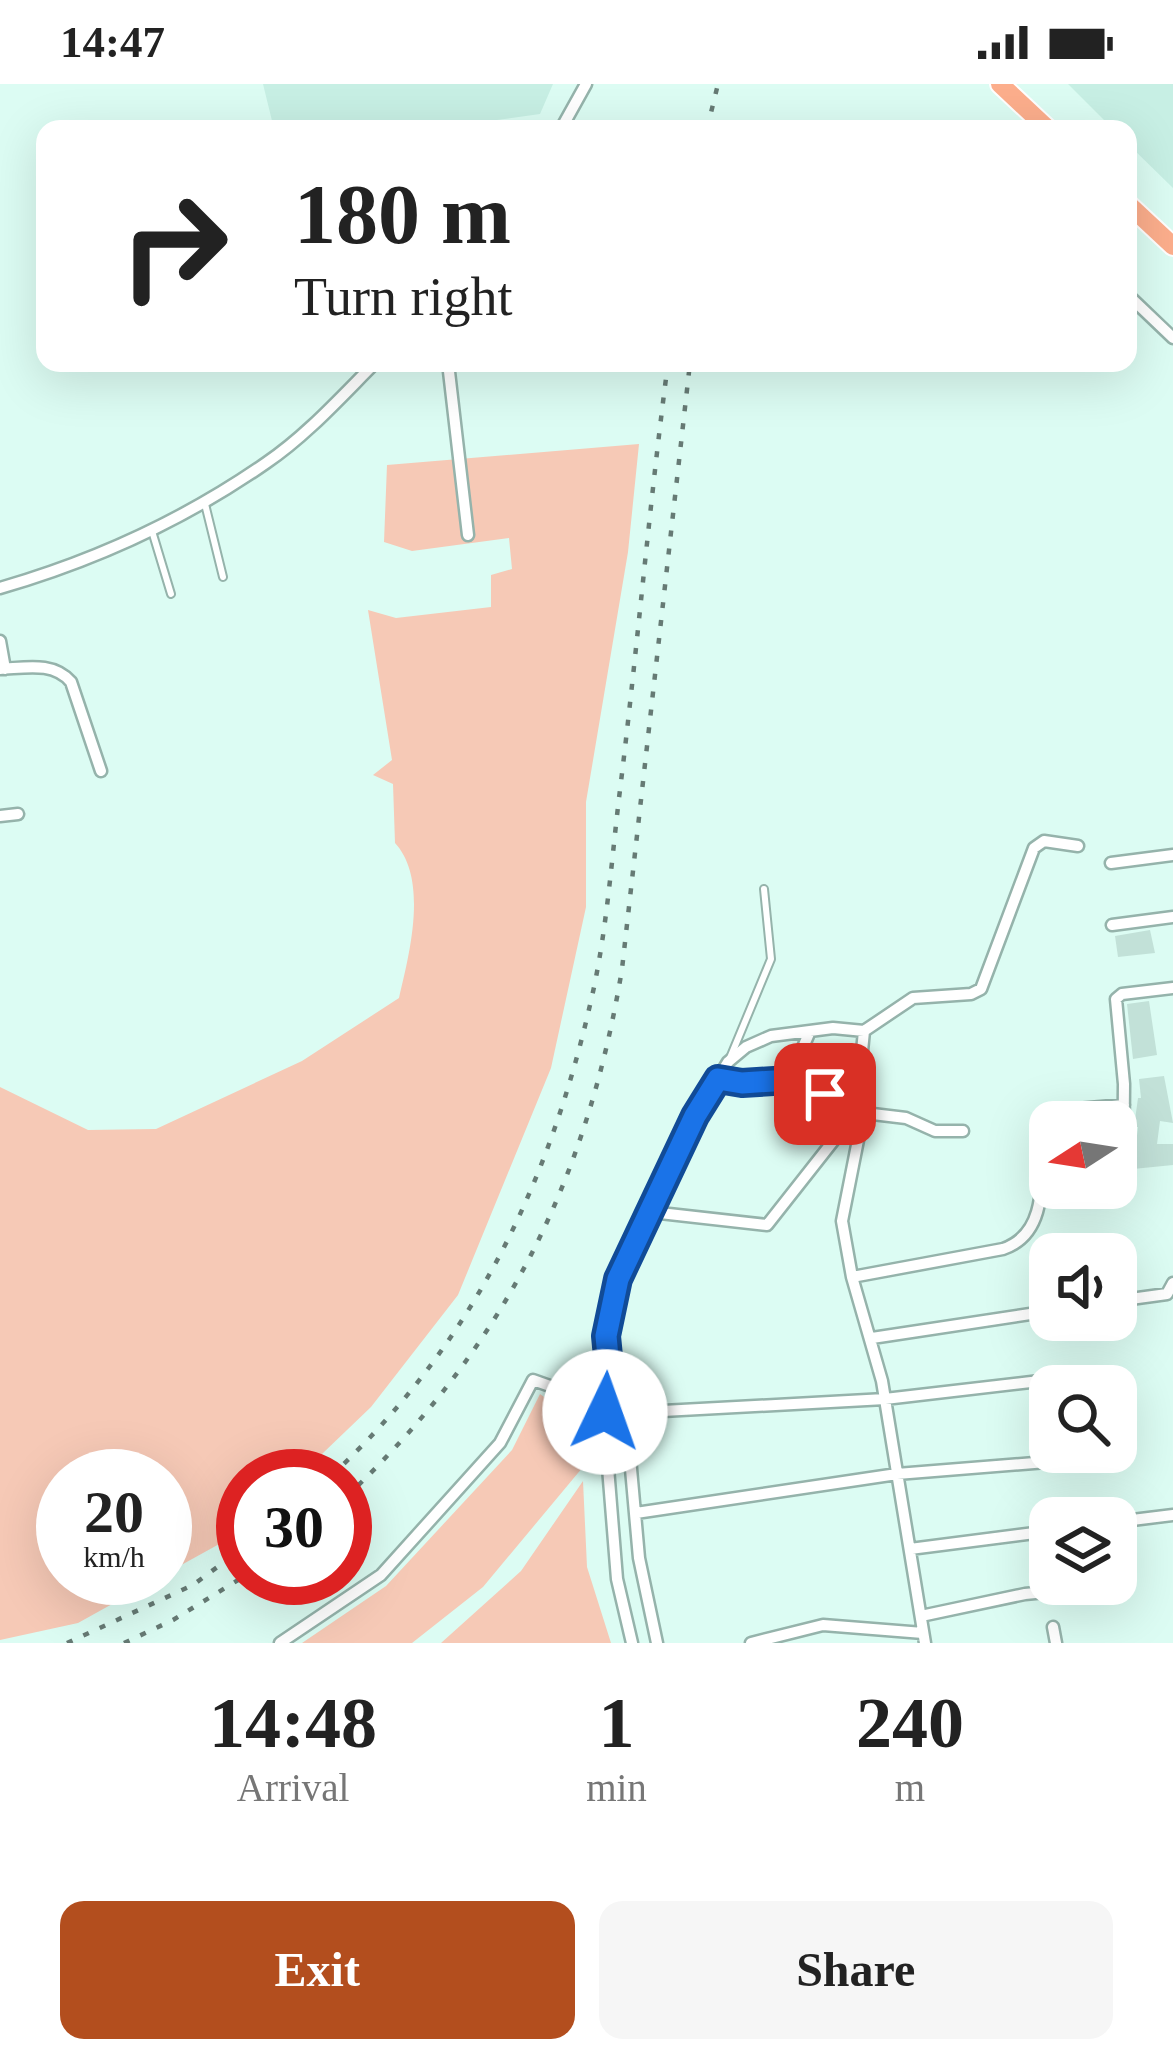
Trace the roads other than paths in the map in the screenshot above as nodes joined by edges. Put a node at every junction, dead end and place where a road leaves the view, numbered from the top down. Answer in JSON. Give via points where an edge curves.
{"nodes":[{"id":1,"x":586,"y":84,"type":"edge"},
{"id":2,"x":1000,"y":84,"type":"edge"},
{"id":3,"x":566,"y":120,"type":"edge"},
{"id":4,"x":1038,"y":120,"type":"edge"},
{"id":5,"x":1137,"y":212,"type":"edge"},
{"id":6,"x":1173,"y":246,"type":"edge"},
{"id":7,"x":1137,"y":304,"type":"edge"},
{"id":8,"x":1173,"y":338,"type":"edge"},
{"id":9,"x":366,"y":372,"type":"edge"},
{"id":10,"x":449,"y":372,"type":"edge"},
{"id":11,"x":205,"y":504,"type":"junction"},
{"id":12,"x":152,"y":531,"type":"junction"},
{"id":13,"x":468,"y":535,"type":"dead end"},
{"id":14,"x":223,"y":578,"type":"dead end"},
{"id":15,"x":0,"y":588,"type":"edge"},
{"id":16,"x":171,"y":594,"type":"dead end"},
{"id":17,"x":0,"y":641,"type":"edge"},
{"id":18,"x":2,"y":669,"type":"edge"},
{"id":19,"x":101,"y":770,"type":"dead end"},
{"id":20,"x":18,"y":814,"type":"dead end"},
{"id":21,"x":0,"y":816,"type":"edge"},
{"id":22,"x":1078,"y":846,"type":"dead end"},
{"id":23,"x":1173,"y":856,"type":"edge"},
{"id":24,"x":1111,"y":863,"type":"dead end"},
{"id":25,"x":764,"y":889,"type":"dead end"},
{"id":26,"x":1173,"y":917,"type":"edge"},
{"id":27,"x":1112,"y":925,"type":"dead end"},
{"id":28,"x":1173,"y":988,"type":"edge"},
{"id":29,"x":809,"y":1031,"type":"junction"},
{"id":30,"x":864,"y":1031,"type":"junction"},
{"id":31,"x":728,"y":1062,"type":"junction"},
{"id":32,"x":718,"y":1079,"type":"junction"},
{"id":33,"x":789,"y":1080,"type":"junction"},
{"id":34,"x":1124,"y":1101,"type":"edge"},
{"id":35,"x":856,"y":1112,"type":"junction"},
{"id":36,"x":963,"y":1132,"type":"dead end"},
{"id":37,"x":1039,"y":1209,"type":"edge"},
{"id":38,"x":651,"y":1212,"type":"junction"},
{"id":39,"x":852,"y":1277,"type":"junction"},
{"id":40,"x":1173,"y":1283,"type":"edge"},
{"id":41,"x":1137,"y":1298,"type":"edge"},
{"id":42,"x":1029,"y":1314,"type":"edge"},
{"id":43,"x":872,"y":1338,"type":"junction"},
{"id":44,"x":1029,"y":1382,"type":"edge"},
{"id":45,"x":885,"y":1399,"type":"junction"},
{"id":46,"x":613,"y":1408,"type":"junction"},
{"id":47,"x":626,"y":1413,"type":"junction"},
{"id":48,"x":1029,"y":1463,"type":"edge"},
{"id":49,"x":897,"y":1474,"type":"junction"},
{"id":50,"x":636,"y":1513,"type":"junction"},
{"id":51,"x":1173,"y":1515,"type":"edge"},
{"id":52,"x":1137,"y":1519,"type":"edge"},
{"id":53,"x":1029,"y":1534,"type":"edge"},
{"id":54,"x":910,"y":1550,"type":"junction"},
{"id":55,"x":1029,"y":1594,"type":"edge"},
{"id":56,"x":921,"y":1616,"type":"junction"},
{"id":57,"x":1053,"y":1627,"type":"dead end"},
{"id":58,"x":924,"y":1638,"type":"edge"},
{"id":59,"x":280,"y":1643,"type":"edge"},
{"id":60,"x":632,"y":1643,"type":"edge"},
{"id":61,"x":657,"y":1643,"type":"edge"},
{"id":62,"x":751,"y":1643,"type":"edge"},
{"id":63,"x":1056,"y":1643,"type":"edge"}],
"edges":[{"from":1,"to":3,"type":"street"},
{"from":2,"to":4,"type":"highway"},
{"from":5,"to":6,"type":"highway"},
{"from":7,"to":8,"type":"street"},
{"from":9,"to":11,"type":"street","via":[[269,461]]},
{"from":10,"to":13,"type":"street"},
{"from":11,"to":12,"type":"street"},
{"from":11,"to":14,"type":"lane"},
{"from":12,"to":15,"type":"street"},
{"from":12,"to":16,"type":"lane"},
{"from":17,"to":18,"type":"street"},
{"from":18,"to":19,"type":"street","via":[[63,673]]},
{"from":20,"to":21,"type":"street"},
{"from":22,"to":30,"type":"street","via":[[1034,848],[981,989],[913,998]]},
{"from":23,"to":24,"type":"street"},
{"from":25,"to":31,"type":"lane","via":[[771,959]]},
{"from":26,"to":27,"type":"street"},
{"from":28,"to":34,"type":"street","via":[[1116,999]]},
{"from":29,"to":30,"type":"street"},
{"from":29,"to":31,"type":"street","via":[[771,1036]]},
{"from":29,"to":33,"type":"street"},
{"from":30,"to":35,"type":"street"},
{"from":31,"to":32,"type":"street"},
{"from":32,"to":33,"type":"street"},
{"from":32,"to":38,"type":"street"},
{"from":33,"to":35,"type":"street"},
{"from":35,"to":36,"type":"street"},
{"from":35,"to":38,"type":"street","via":[[767,1226]]},
{"from":35,"to":39,"type":"street","via":[[859,1136],[842,1221]]},
{"from":37,"to":39,"type":"street","via":[[1029,1233],[1003,1249]]},
{"from":38,"to":46,"type":"street","via":[[618,1279],[606,1336]]},
{"from":39,"to":43,"type":"street"},
{"from":40,"to":41,"type":"street","via":[[1167,1294]]},
{"from":42,"to":43,"type":"street"},
{"from":43,"to":45,"type":"street"},
{"from":44,"to":45,"type":"street"},
{"from":45,"to":47,"type":"street"},
{"from":45,"to":49,"type":"street"},
{"from":46,"to":47,"type":"street"},
{"from":46,"to":59,"type":"street","via":[[533,1380],[500,1443],[381,1575]]},
{"from":46,"to":60,"type":"street","via":[[604,1418],[615,1556]]},
{"from":47,"to":50,"type":"street"},
{"from":48,"to":49,"type":"street"},
{"from":49,"to":50,"type":"street"},
{"from":49,"to":54,"type":"street"},
{"from":50,"to":61,"type":"street"},
{"from":51,"to":52,"type":"street"},
{"from":53,"to":54,"type":"street"},
{"from":54,"to":56,"type":"street"},
{"from":55,"to":56,"type":"street"},
{"from":56,"to":58,"type":"street"},
{"from":57,"to":63,"type":"street"},
{"from":58,"to":62,"type":"street","via":[[823,1625]]}]}
